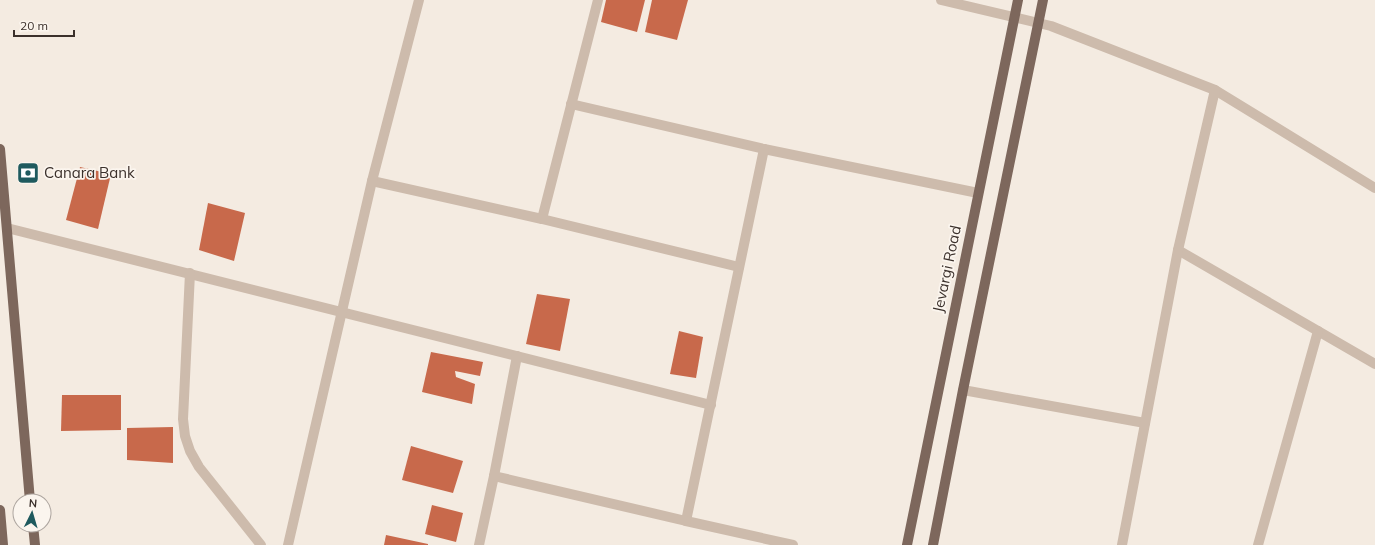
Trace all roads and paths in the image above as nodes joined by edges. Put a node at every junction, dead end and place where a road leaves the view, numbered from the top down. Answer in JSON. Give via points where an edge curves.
{"nodes":[{"id":1,"x":419,"y":0,"type":"edge"},
{"id":2,"x":598,"y":0,"type":"edge"},
{"id":3,"x":941,"y":0,"type":"edge"},
{"id":4,"x":1018,"y":0,"type":"edge"},
{"id":5,"x":1043,"y":0,"type":"edge"},
{"id":6,"x":1015,"y":17,"type":"junction"},
{"id":7,"x":1039,"y":23,"type":"junction"},
{"id":8,"x":1215,"y":90,"type":"junction"},
{"id":9,"x":571,"y":104,"type":"junction"},
{"id":10,"x":0,"y":149,"type":"edge"},
{"id":11,"x":764,"y":149,"type":"junction"},
{"id":12,"x":372,"y":181,"type":"junction"},
{"id":13,"x":1375,"y":188,"type":"edge"},
{"id":14,"x":978,"y":193,"type":"junction"},
{"id":15,"x":542,"y":219,"type":"junction"},
{"id":16,"x":7,"y":228,"type":"junction"},
{"id":17,"x":1178,"y":250,"type":"junction"},
{"id":18,"x":739,"y":268,"type":"junction"},
{"id":19,"x":190,"y":273,"type":"junction"},
{"id":20,"x":342,"y":312,"type":"junction"},
{"id":21,"x":1318,"y":331,"type":"junction"},
{"id":22,"x":517,"y":356,"type":"junction"},
{"id":23,"x":1375,"y":364,"type":"edge"},
{"id":24,"x":963,"y":390,"type":"junction"},
{"id":25,"x":711,"y":404,"type":"junction"},
{"id":26,"x":1145,"y":423,"type":"junction"},
{"id":27,"x":494,"y":476,"type":"junction"},
{"id":28,"x":29,"y":493,"type":"edge"},
{"id":29,"x":0,"y":510,"type":"edge"},
{"id":30,"x":686,"y":521,"type":"junction"},
{"id":31,"x":34,"y":533,"type":"edge"},
{"id":32,"x":3,"y":545,"type":"edge"},
{"id":33,"x":35,"y":545,"type":"edge"},
{"id":34,"x":261,"y":545,"type":"edge"},
{"id":35,"x":288,"y":545,"type":"edge"},
{"id":36,"x":478,"y":545,"type":"edge"},
{"id":37,"x":793,"y":545,"type":"edge"},
{"id":38,"x":906,"y":545,"type":"edge"},
{"id":39,"x":933,"y":545,"type":"edge"},
{"id":40,"x":1122,"y":545,"type":"edge"},
{"id":41,"x":1258,"y":545,"type":"edge"}],
"edges":[{"from":1,"to":12,"type":"street"},
{"from":2,"to":9,"type":"street"},
{"from":3,"to":6,"type":"street"},
{"from":4,"to":6,"type":"main road","name":"Jevargi Road"},
{"from":5,"to":7,"type":"main road"},
{"from":6,"to":7,"type":"street"},
{"from":6,"to":14,"type":"main road","name":"Jevargi Road"},
{"from":7,"to":8,"type":"street"},
{"from":7,"to":24,"type":"main road"},
{"from":8,"to":13,"type":"street"},
{"from":8,"to":17,"type":"street"},
{"from":9,"to":11,"type":"street"},
{"from":9,"to":15,"type":"street"},
{"from":10,"to":16,"type":"main road"},
{"from":11,"to":14,"type":"street"},
{"from":11,"to":18,"type":"street"},
{"from":12,"to":15,"type":"street"},
{"from":12,"to":20,"type":"street"},
{"from":14,"to":38,"type":"main road","name":"Jevargi Road"},
{"from":15,"to":18,"type":"street"},
{"from":16,"to":19,"type":"street"},
{"from":16,"to":28,"type":"main road"},
{"from":17,"to":21,"type":"street"},
{"from":17,"to":26,"type":"street"},
{"from":18,"to":25,"type":"street"},
{"from":19,"to":20,"type":"street"},
{"from":19,"to":34,"type":"street","via":[[183,419],[185,436],[199,467]]},
{"from":20,"to":22,"type":"street"},
{"from":20,"to":35,"type":"street"},
{"from":21,"to":23,"type":"street"},
{"from":21,"to":41,"type":"street"},
{"from":22,"to":25,"type":"street"},
{"from":22,"to":27,"type":"street"},
{"from":24,"to":26,"type":"street"},
{"from":24,"to":39,"type":"main road"},
{"from":25,"to":30,"type":"street"},
{"from":26,"to":40,"type":"street"},
{"from":27,"to":30,"type":"street"},
{"from":27,"to":36,"type":"street"},
{"from":29,"to":32,"type":"main road"},
{"from":30,"to":37,"type":"street"},
{"from":31,"to":33,"type":"main road"}]}
